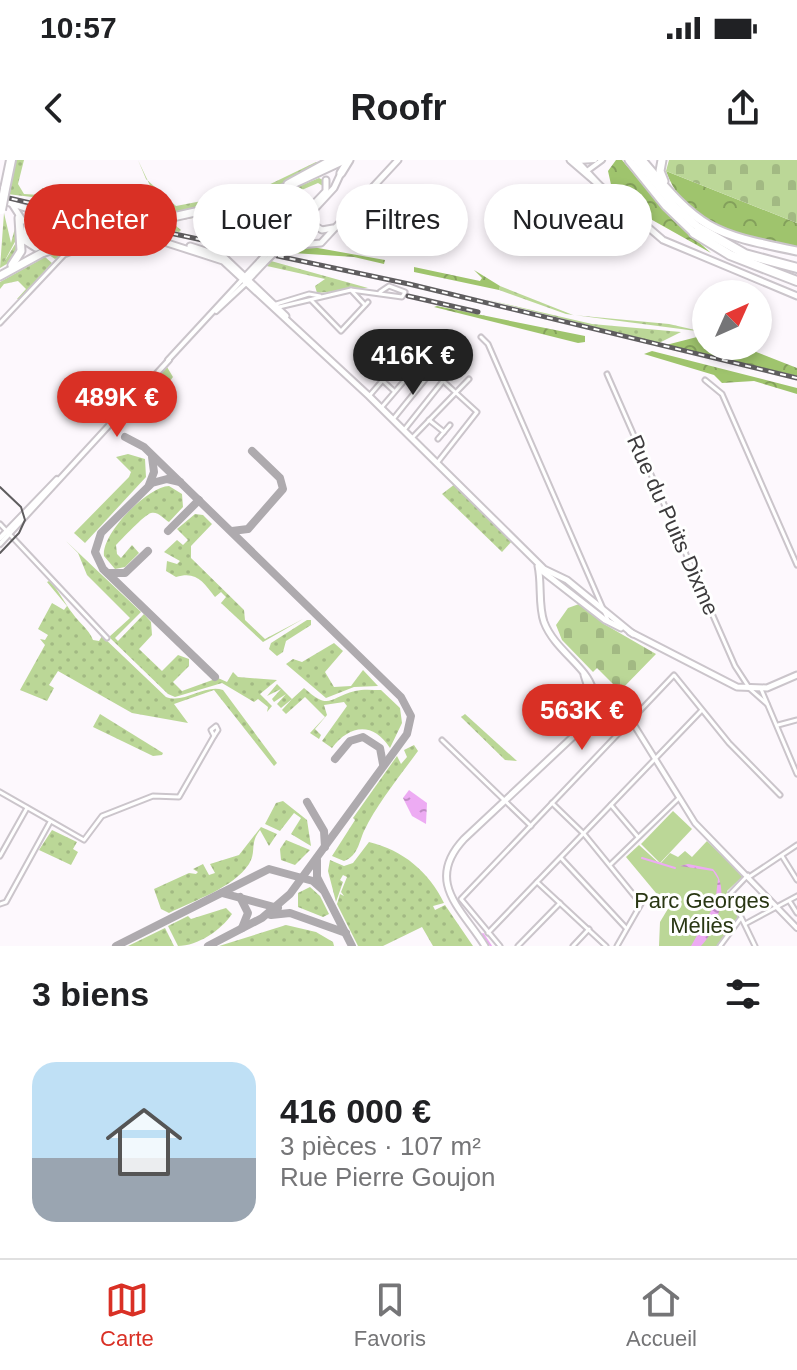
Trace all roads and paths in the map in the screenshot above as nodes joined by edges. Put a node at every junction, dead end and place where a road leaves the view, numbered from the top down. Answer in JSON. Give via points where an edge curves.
{"nodes":[{"id":1,"x":11,"y":160,"type":"edge"},
{"id":2,"x":332,"y":160,"type":"edge"},
{"id":3,"x":346,"y":160,"type":"edge"},
{"id":4,"x":398,"y":160,"type":"edge"},
{"id":5,"x":574,"y":160,"type":"edge"},
{"id":6,"x":602,"y":160,"type":"edge"},
{"id":7,"x":629,"y":160,"type":"edge"},
{"id":8,"x":640,"y":160,"type":"edge"},
{"id":9,"x":662,"y":160,"type":"edge"},
{"id":10,"x":594,"y":163,"type":"edge"},
{"id":11,"x":341,"y":173,"type":"joint"},
{"id":12,"x":587,"y":173,"type":"junction"},
{"id":13,"x":311,"y":178,"type":"junction"},
{"id":14,"x":326,"y":180,"type":"joint"},
{"id":15,"x":596,"y":180,"type":"junction"},
{"id":16,"x":376,"y":184,"type":"edge"},
{"id":17,"x":598,"y":184,"type":"edge"},
{"id":18,"x":599,"y":184,"type":"edge"},
{"id":19,"x":670,"y":193,"type":"junction"},
{"id":20,"x":320,"y":198,"type":"edge"},
{"id":21,"x":0,"y":200,"type":"edge"},
{"id":22,"x":8,"y":201,"type":"junction"},
{"id":23,"x":320,"y":203,"type":"edge"},
{"id":24,"x":24,"y":207,"type":"joint"},
{"id":25,"x":0,"y":212,"type":"edge"},
{"id":26,"x":184,"y":213,"type":"junction"},
{"id":27,"x":177,"y":214,"type":"edge"},
{"id":28,"x":19,"y":215,"type":"junction"},
{"id":29,"x":24,"y":217,"type":"edge"},
{"id":30,"x":336,"y":226,"type":"edge"},
{"id":31,"x":336,"y":227,"type":"edge"},
{"id":32,"x":321,"y":229,"type":"edge"},
{"id":33,"x":697,"y":230,"type":"junction"},
{"id":34,"x":652,"y":231,"type":"edge"},
{"id":35,"x":744,"y":240,"type":"junction"},
{"id":36,"x":177,"y":243,"type":"edge"},
{"id":37,"x":320,"y":243,"type":"edge"},
{"id":38,"x":796,"y":254,"type":"edge"},
{"id":39,"x":34,"y":256,"type":"edge"},
{"id":40,"x":36,"y":256,"type":"edge"},
{"id":41,"x":63,"y":256,"type":"edge"},
{"id":42,"x":268,"y":256,"type":"edge"},
{"id":43,"x":753,"y":264,"type":"junction"},
{"id":44,"x":12,"y":265,"type":"junction"},
{"id":45,"x":797,"y":270,"type":"edge"},
{"id":46,"x":0,"y":274,"type":"edge"},
{"id":47,"x":245,"y":280,"type":"junction"},
{"id":48,"x":797,"y":281,"type":"edge"},
{"id":49,"x":351,"y":290,"type":"junction"},
{"id":50,"x":380,"y":292,"type":"junction"},
{"id":51,"x":321,"y":296,"type":"junction"},
{"id":52,"x":797,"y":296,"type":"edge"},
{"id":53,"x":311,"y":300,"type":"junction"},
{"id":54,"x":279,"y":309,"type":"junction"},
{"id":55,"x":0,"y":323,"type":"edge"},
{"id":56,"x":445,"y":333,"type":"dead end"},
{"id":57,"x":481,"y":337,"type":"dead end"},
{"id":58,"x":420,"y":360,"type":"junction"},
{"id":59,"x":432,"y":371,"type":"junction"},
{"id":60,"x":388,"y":374,"type":"dead end"},
{"id":61,"x":607,"y":374,"type":"dead end"},
{"id":62,"x":469,"y":379,"type":"dead end"},
{"id":63,"x":382,"y":380,"type":"junction"},
{"id":64,"x":705,"y":380,"type":"dead end"},
{"id":65,"x":443,"y":381,"type":"junction"},
{"id":66,"x":395,"y":391,"type":"junction"},
{"id":67,"x":456,"y":393,"type":"junction"},
{"id":68,"x":369,"y":396,"type":"junction"},
{"id":69,"x":381,"y":408,"type":"junction"},
{"id":70,"x":393,"y":419,"type":"junction"},
{"id":71,"x":429,"y":420,"type":"junction"},
{"id":72,"x":450,"y":425,"type":"dead end"},
{"id":73,"x":404,"y":430,"type":"junction"},
{"id":74,"x":444,"y":432,"type":"junction"},
{"id":75,"x":412,"y":438,"type":"junction"},
{"id":76,"x":438,"y":439,"type":"dead end"},
{"id":77,"x":437,"y":463,"type":"junction"},
{"id":78,"x":0,"y":524,"type":"edge"},
{"id":79,"x":8,"y":532,"type":"junction"},
{"id":80,"x":0,"y":538,"type":"edge"},
{"id":81,"x":0,"y":544,"type":"edge"},
{"id":82,"x":797,"y":565,"type":"edge"},
{"id":83,"x":540,"y":568,"type":"junction"},
{"id":84,"x":561,"y":577,"type":"junction"},
{"id":85,"x":548,"y":578,"type":"junction"},
{"id":86,"x":555,"y":581,"type":"junction"},
{"id":87,"x":542,"y":582,"type":"junction"},
{"id":88,"x":592,"y":584,"type":"junction"},
{"id":89,"x":580,"y":592,"type":"junction"},
{"id":90,"x":542,"y":595,"type":"junction"},
{"id":91,"x":597,"y":595,"type":"junction"},
{"id":92,"x":586,"y":601,"type":"junction"},
{"id":93,"x":606,"y":615,"type":"junction"},
{"id":94,"x":610,"y":623,"type":"junction"},
{"id":95,"x":633,"y":634,"type":"junction"},
{"id":96,"x":107,"y":638,"type":"dead end"},
{"id":97,"x":739,"y":675,"type":"junction"},
{"id":98,"x":797,"y":675,"type":"edge"},
{"id":99,"x":737,"y":687,"type":"junction"},
{"id":100,"x":750,"y":689,"type":"junction"},
{"id":101,"x":760,"y":689,"type":"junction"},
{"id":102,"x":592,"y":700,"type":"junction"},
{"id":103,"x":767,"y":704,"type":"junction"},
{"id":104,"x":701,"y":711,"type":"junction"},
{"id":105,"x":631,"y":720,"type":"junction"},
{"id":106,"x":797,"y":720,"type":"edge"},
{"id":107,"x":776,"y":725,"type":"junction"},
{"id":108,"x":214,"y":736,"type":"dead end"},
{"id":109,"x":442,"y":740,"type":"dead end"},
{"id":110,"x":655,"y":759,"type":"junction"},
{"id":111,"x":797,"y":774,"type":"edge"},
{"id":112,"x":0,"y":792,"type":"edge"},
{"id":113,"x":780,"y":795,"type":"dead end"},
{"id":114,"x":679,"y":798,"type":"junction"},
{"id":115,"x":505,"y":801,"type":"junction"},
{"id":116,"x":552,"y":803,"type":"junction"},
{"id":117,"x":611,"y":805,"type":"junction"},
{"id":118,"x":27,"y":808,"type":"junction"},
{"id":119,"x":50,"y":822,"type":"junction"},
{"id":120,"x":531,"y":826,"type":"junction"},
{"id":121,"x":584,"y":834,"type":"junction"},
{"id":122,"x":638,"y":837,"type":"junction"},
{"id":123,"x":797,"y":845,"type":"edge"},
{"id":124,"x":0,"y":856,"type":"edge"},
{"id":125,"x":782,"y":856,"type":"junction"},
{"id":126,"x":561,"y":858,"type":"junction"},
{"id":127,"x":610,"y":865,"type":"junction"},
{"id":128,"x":748,"y":876,"type":"junction"},
{"id":129,"x":797,"y":880,"type":"edge"},
{"id":130,"x":537,"y":882,"type":"junction"},
{"id":131,"x":797,"y":896,"type":"edge"},
{"id":132,"x":790,"y":902,"type":"junction"},
{"id":133,"x":560,"y":903,"type":"junction"},
{"id":134,"x":2,"y":905,"type":"edge"},
{"id":135,"x":778,"y":908,"type":"junction"},
{"id":136,"x":797,"y":913,"type":"edge"},
{"id":137,"x":740,"y":919,"type":"junction"},
{"id":138,"x":743,"y":925,"type":"junction"},
{"id":139,"x":797,"y":928,"type":"edge"},
{"id":140,"x":589,"y":929,"type":"junction"},
{"id":141,"x":627,"y":929,"type":"junction"},
{"id":142,"x":488,"y":933,"type":"junction"},
{"id":143,"x":485,"y":946,"type":"edge"},
{"id":144,"x":500,"y":946,"type":"edge"},
{"id":145,"x":518,"y":946,"type":"edge"},
{"id":146,"x":573,"y":946,"type":"edge"},
{"id":147,"x":606,"y":946,"type":"edge"},
{"id":148,"x":617,"y":946,"type":"edge"},
{"id":149,"x":720,"y":946,"type":"edge"},
{"id":150,"x":755,"y":946,"type":"edge"}],
"edges":[{"from":1,"to":25,"type":"highway","bridge":true},
{"from":2,"to":26,"type":"highway","via":[[266,193]]},
{"from":3,"to":11,"type":"highway"},
{"from":3,"to":13,"type":"highway"},
{"from":4,"to":16,"type":"main road"},
{"from":5,"to":10,"type":"street"},
{"from":5,"to":12,"type":"main road"},
{"from":6,"to":10,"type":"street"},
{"from":7,"to":33,"type":"highway","via":[[666,206]]},
{"from":8,"to":19,"type":"highway"},
{"from":8,"to":33,"type":"highway"},
{"from":9,"to":19,"type":"highway","via":[[660,175]]},
{"from":10,"to":12,"type":"street"},
{"from":10,"to":15,"type":"street"},
{"from":11,"to":23,"type":"main road"},
{"from":12,"to":15,"type":"main road"},
{"from":12,"to":17,"type":"main road"},
{"from":13,"to":14,"type":"highway"},
{"from":13,"to":26,"type":"highway","via":[[251,201]]},
{"from":14,"to":20,"type":"main road"},
{"from":15,"to":18,"type":"main road"},
{"from":19,"to":35,"type":"highway","via":[[707,227]]},
{"from":21,"to":22,"type":"main road"},
{"from":22,"to":24,"type":"main road"},
{"from":22,"to":28,"type":"main road"},
{"from":24,"to":28,"type":"main road"},
{"from":26,"to":27,"type":"highway","bridge":true},
{"from":28,"to":29,"type":"main road"},
{"from":28,"to":44,"type":"highway","via":[[21,251]]},
{"from":30,"to":32,"type":"main road"},
{"from":31,"to":37,"type":"main road"},
{"from":33,"to":43,"type":"highway","via":[[730,255]]},
{"from":33,"to":45,"type":"highway","via":[[745,254]]},
{"from":34,"to":52,"type":"main road"},
{"from":35,"to":38,"type":"highway"},
{"from":35,"to":38,"type":"highway"},
{"from":36,"to":47,"type":"main road","via":[[222,255]]},
{"from":39,"to":44,"type":"highway"},
{"from":40,"to":46,"type":"highway"},
{"from":41,"to":55,"type":"street"},
{"from":42,"to":47,"type":"main road","bridge":true},
{"from":43,"to":45,"type":"highway"},
{"from":43,"to":48,"type":"highway"},
{"from":44,"to":46,"type":"highway"},
{"from":47,"to":54,"type":"main road"},
{"from":47,"to":54,"type":"main road","via":[[256,295]]},
{"from":47,"to":79,"type":"street"},
{"from":49,"to":50,"type":"street"},
{"from":49,"to":51,"type":"street"},
{"from":49,"to":53,"type":"street","via":[[366,303],[341,331]]},
{"from":50,"to":50,"type":"street","via":[[389,286],[405,292],[402,297]]},
{"from":51,"to":53,"type":"street"},
{"from":51,"to":54,"type":"street","via":[[309,294]]},
{"from":53,"to":54,"type":"street"},
{"from":54,"to":68,"type":"main road"},
{"from":56,"to":58,"type":"street"},
{"from":57,"to":88,"type":"street"},
{"from":58,"to":59,"type":"street"},
{"from":58,"to":66,"type":"street"},
{"from":59,"to":65,"type":"street"},
{"from":59,"to":70,"type":"street"},
{"from":60,"to":63,"type":"street"},
{"from":61,"to":97,"type":"street","name":"Rue du Puits Dixme"},
{"from":62,"to":67,"type":"street"},
{"from":63,"to":66,"type":"street"},
{"from":63,"to":68,"type":"street"},
{"from":64,"to":82,"type":"street","via":[[722,394]]},
{"from":65,"to":67,"type":"street"},
{"from":65,"to":73,"type":"street"},
{"from":66,"to":69,"type":"street"},
{"from":67,"to":71,"type":"street"},
{"from":67,"to":77,"type":"street","via":[[476,416]]},
{"from":68,"to":69,"type":"main road"},
{"from":69,"to":70,"type":"main road"},
{"from":70,"to":73,"type":"main road"},
{"from":71,"to":74,"type":"street"},
{"from":71,"to":75,"type":"street"},
{"from":72,"to":74,"type":"street"},
{"from":73,"to":75,"type":"main road"},
{"from":74,"to":76,"type":"street"},
{"from":75,"to":77,"type":"main road"},
{"from":77,"to":83,"type":"main road"},
{"from":78,"to":79,"type":"street"},
{"from":79,"to":80,"type":"street"},
{"from":79,"to":81,"type":"street"},
{"from":79,"to":96,"type":"street"},
{"from":83,"to":84,"type":"main road"},
{"from":83,"to":85,"type":"main road"},
{"from":83,"to":87,"type":"main road"},
{"from":84,"to":85,"type":"main road"},
{"from":84,"to":89,"type":"main road"},
{"from":85,"to":86,"type":"main road"},
{"from":85,"to":87,"type":"main road"},
{"from":86,"to":90,"type":"main road","via":[[546,584]]},
{"from":86,"to":92,"type":"main road"},
{"from":87,"to":90,"type":"main road"},
{"from":88,"to":89,"type":"street"},
{"from":88,"to":91,"type":"street"},
{"from":89,"to":92,"type":"main road"},
{"from":90,"to":102,"type":"main road","via":[[547,628],[579,667]]},
{"from":91,"to":92,"type":"street"},
{"from":91,"to":93,"type":"street"},
{"from":92,"to":93,"type":"main road"},
{"from":92,"to":94,"type":"main road"},
{"from":93,"to":94,"type":"street"},
{"from":93,"to":95,"type":"main road"},
{"from":94,"to":95,"type":"main road"},
{"from":95,"to":99,"type":"main road"},
{"from":97,"to":99,"type":"street"},
{"from":97,"to":100,"type":"street","name":"Rue du Puits Dixme"},
{"from":98,"to":101,"type":"main road"},
{"from":99,"to":100,"type":"main road"},
{"from":100,"to":101,"type":"main road"},
{"from":100,"to":103,"type":"street","name":"Rue du Puits Dixme"},
{"from":101,"to":103,"type":"street"},
{"from":102,"to":105,"type":"street","via":[[612,701]]},
{"from":102,"to":115,"type":"main road","via":[[584,725]]},
{"from":103,"to":107,"type":"street"},
{"from":104,"to":105,"type":"street","via":[[674,675]]},
{"from":104,"to":110,"type":"street"},
{"from":104,"to":113,"type":"street"},
{"from":105,"to":110,"type":"street"},
{"from":105,"to":116,"type":"street"},
{"from":106,"to":107,"type":"street"},
{"from":107,"to":111,"type":"street"},
{"from":108,"to":119,"type":"street","via":[[178,798],[153,796],[103,815],[84,840]]},
{"from":109,"to":115,"type":"street"},
{"from":110,"to":114,"type":"street"},
{"from":110,"to":117,"type":"street"},
{"from":112,"to":118,"type":"street"},
{"from":114,"to":122,"type":"street"},
{"from":114,"to":128,"type":"street","via":[[695,823]]},
{"from":115,"to":120,"type":"street"},
{"from":115,"to":143,"type":"main road","via":[[456,847],[446,877],[454,904]]},
{"from":116,"to":120,"type":"street"},
{"from":116,"to":121,"type":"street"},
{"from":117,"to":121,"type":"street"},
{"from":117,"to":122,"type":"street"},
{"from":118,"to":119,"type":"street"},
{"from":118,"to":124,"type":"street"},
{"from":119,"to":134,"type":"street"},
{"from":120,"to":142,"type":"street","via":[[461,899]]},
{"from":121,"to":126,"type":"street"},
{"from":121,"to":127,"type":"street"},
{"from":122,"to":127,"type":"street"},
{"from":123,"to":125,"type":"street"},
{"from":125,"to":128,"type":"street"},
{"from":125,"to":129,"type":"street"},
{"from":126,"to":130,"type":"street"},
{"from":126,"to":141,"type":"street"},
{"from":127,"to":141,"type":"street","via":[[641,904]]},
{"from":128,"to":135,"type":"street"},
{"from":128,"to":137,"type":"street","via":[[730,894]]},
{"from":130,"to":133,"type":"street"},
{"from":130,"to":142,"type":"street"},
{"from":131,"to":132,"type":"street"},
{"from":132,"to":135,"type":"street"},
{"from":132,"to":136,"type":"street"},
{"from":133,"to":140,"type":"street"},
{"from":133,"to":145,"type":"street"},
{"from":135,"to":138,"type":"street"},
{"from":135,"to":139,"type":"street"},
{"from":137,"to":138,"type":"street"},
{"from":137,"to":149,"type":"street"},
{"from":138,"to":150,"type":"street"},
{"from":140,"to":146,"type":"street"},
{"from":140,"to":147,"type":"street"},
{"from":141,"to":148,"type":"street"},
{"from":142,"to":144,"type":"street"}]}
